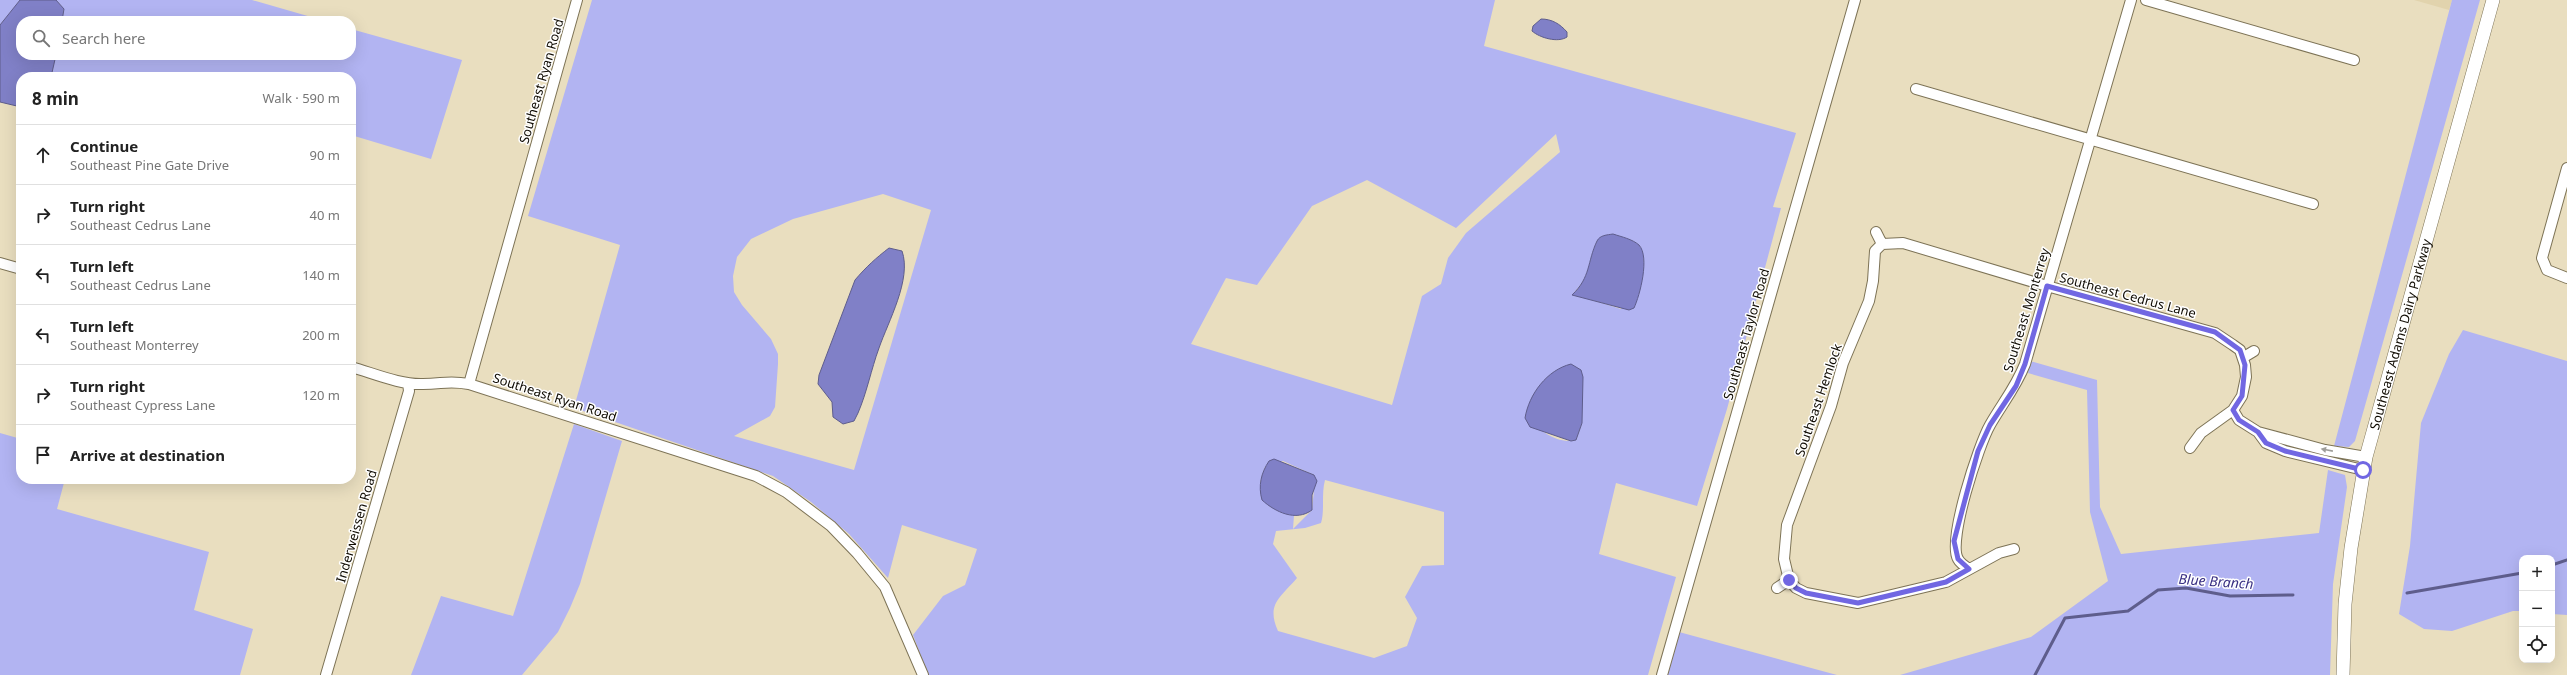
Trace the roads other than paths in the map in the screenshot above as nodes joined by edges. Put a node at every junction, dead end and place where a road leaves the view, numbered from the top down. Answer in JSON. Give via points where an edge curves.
{"nodes":[{"id":1,"x":577,"y":0,"type":"edge"},
{"id":2,"x":1855,"y":0,"type":"edge"},
{"id":3,"x":2131,"y":0,"type":"edge"},
{"id":4,"x":2146,"y":0,"type":"edge"},
{"id":5,"x":2493,"y":0,"type":"edge"},
{"id":6,"x":2354,"y":60,"type":"dead end"},
{"id":7,"x":1916,"y":89,"type":"dead end"},
{"id":8,"x":2091,"y":139,"type":"junction"},
{"id":9,"x":2567,"y":168,"type":"edge"},
{"id":10,"x":2313,"y":204,"type":"dead end"},
{"id":11,"x":1876,"y":232,"type":"dead end"},
{"id":12,"x":1882,"y":244,"type":"junction"},
{"id":13,"x":0,"y":263,"type":"edge"},
{"id":14,"x":16,"y":267,"type":"edge"},
{"id":15,"x":2567,"y":278,"type":"edge"},
{"id":16,"x":2047,"y":286,"type":"junction"},
{"id":17,"x":2254,"y":351,"type":"dead end"},
{"id":18,"x":2244,"y":358,"type":"junction"},
{"id":19,"x":356,"y":367,"type":"edge"},
{"id":20,"x":408,"y":383,"type":"junction"},
{"id":21,"x":469,"y":384,"type":"junction"},
{"id":22,"x":2233,"y":410,"type":"junction"},
{"id":23,"x":2258,"y":432,"type":"junction"},
{"id":24,"x":2190,"y":448,"type":"dead end"},
{"id":25,"x":2366,"y":457,"type":"junction"},
{"id":26,"x":2363,"y":470,"type":"junction"},
{"id":27,"x":2014,"y":549,"type":"dead end"},
{"id":28,"x":1969,"y":569,"type":"junction"},
{"id":29,"x":1789,"y":580,"type":"junction"},
{"id":30,"x":1777,"y":588,"type":"dead end"},
{"id":31,"x":326,"y":675,"type":"edge"},
{"id":32,"x":923,"y":675,"type":"edge"},
{"id":33,"x":1662,"y":675,"type":"edge"},
{"id":34,"x":2343,"y":675,"type":"edge"}],
"edges":[{"from":1,"to":21,"type":"street","name":"Southeast Ryan Road"},
{"from":2,"to":33,"type":"street","name":"Southeast Taylor Road"},
{"from":3,"to":8,"type":"street","name":"Southeast Monterrey"},
{"from":4,"to":6,"type":"street"},
{"from":5,"to":25,"type":"main road","name":"Southeast Adams Dairy Parkway"},
{"from":7,"to":8,"type":"street"},
{"from":8,"to":10,"type":"street"},
{"from":8,"to":16,"type":"street","name":"Southeast Monterrey"},
{"from":9,"to":15,"type":"street","via":[[2540,269]]},
{"from":11,"to":12,"type":"street"},
{"from":12,"to":16,"type":"street","name":"Southeast Cedrus Lane","via":[[1903,243]]},
{"from":12,"to":29,"type":"street","name":"Southeast Hemlock","via":[[1875,251],[1873,281],[1868,301],[1843,364],[1831,406],[1787,525],[1784,559]]},
{"from":13,"to":14,"type":"street"},
{"from":16,"to":18,"type":"street","name":"Southeast Cedrus Lane","via":[[2215,332],[2237,348]]},
{"from":16,"to":28,"type":"street","name":"Southeast Monterrey","via":[[2025,364],[2016,386],[1990,425],[1978,451],[1954,541],[1958,559]]},
{"from":17,"to":18,"type":"street"},
{"from":18,"to":22,"type":"street","via":[[2246,377],[2242,396]]},
{"from":19,"to":20,"type":"street"},
{"from":20,"to":21,"type":"street","via":[[423,384],[450,380]]},
{"from":20,"to":31,"type":"street","name":"Inderweissen Road","via":[[409,391]]},
{"from":21,"to":32,"type":"street","name":"Southeast Ryan Road","via":[[756,476],[786,492],[831,526],[885,587]]},
{"from":22,"to":23,"type":"street","via":[[2239,420]]},
{"from":22,"to":24,"type":"street","via":[[2201,433]]},
{"from":25,"to":23,"type":"street","one_way":true,"via":[[2317,448]]},
{"from":23,"to":26,"type":"street","via":[[2266,443],[2285,451]]},
{"from":25,"to":26,"type":"main road","name":"Southeast Adams Dairy Parkway"},
{"from":26,"to":34,"type":"main road","name":"Southeast Adams Dairy Parkway","via":[[2345,604]]},
{"from":27,"to":28,"type":"street","via":[[1999,553]]},
{"from":28,"to":29,"type":"street","via":[[1946,582],[1858,603],[1806,593],[1796,588]]},
{"from":29,"to":30,"type":"street"}]}
